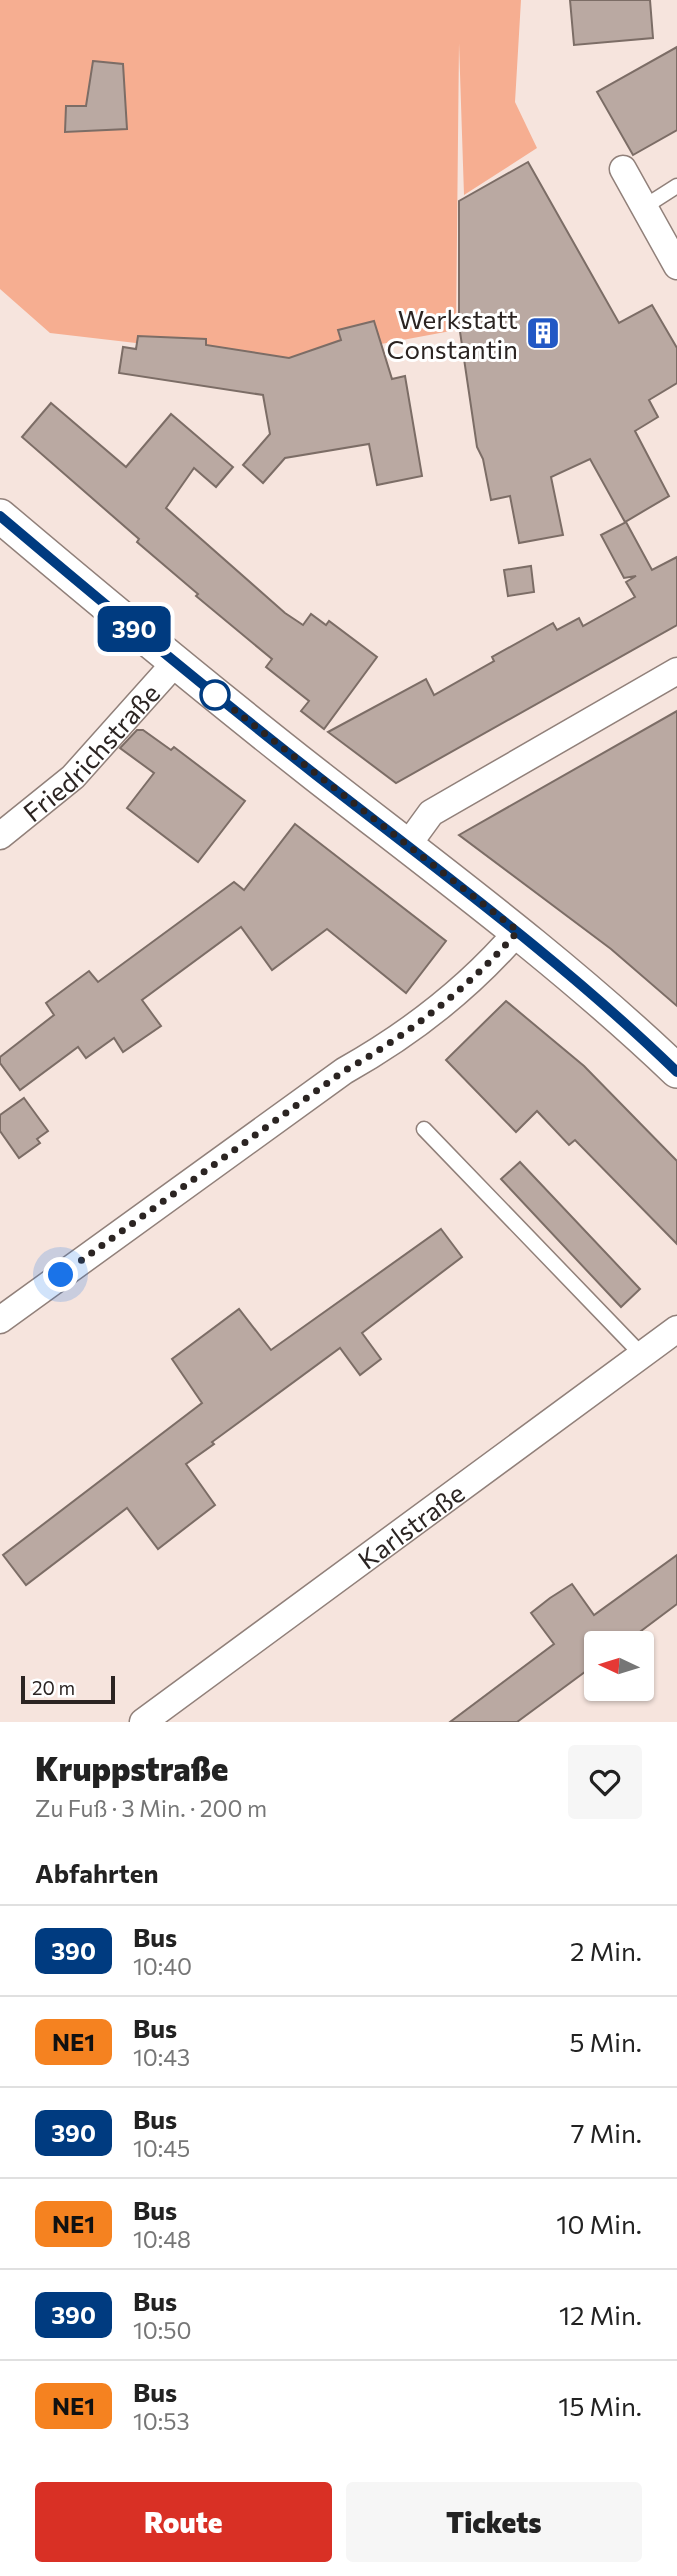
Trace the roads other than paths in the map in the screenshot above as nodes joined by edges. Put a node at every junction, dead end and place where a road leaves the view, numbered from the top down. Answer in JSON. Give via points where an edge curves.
{"nodes":[{"id":1,"x":623,"y":169,"type":"dead end"},
{"id":2,"x":677,"y":186,"type":"edge"},
{"id":3,"x":644,"y":207,"type":"junction"},
{"id":4,"x":677,"y":266,"type":"edge"},
{"id":5,"x":0,"y":516,"type":"edge"},
{"id":6,"x":175,"y":663,"type":"junction"},
{"id":7,"x":677,"y":671,"type":"edge"},
{"id":8,"x":0,"y":836,"type":"edge"},
{"id":9,"x":407,"y":846,"type":"junction"},
{"id":10,"x":518,"y":931,"type":"junction"},
{"id":11,"x":677,"y":1072,"type":"edge"},
{"id":12,"x":424,"y":1129,"type":"dead end"},
{"id":13,"x":0,"y":1320,"type":"edge"},
{"id":14,"x":677,"y":1329,"type":"edge"},
{"id":15,"x":642,"y":1355,"type":"junction"},
{"id":16,"x":143,"y":1722,"type":"edge"}],
"edges":[{"from":1,"to":3,"type":"street"},
{"from":2,"to":3,"type":"lane"},
{"from":3,"to":4,"type":"street"},
{"from":5,"to":6,"type":"street"},
{"from":6,"to":8,"type":"street","name":"Friedrichstraße","via":[[73,777]]},
{"from":6,"to":9,"type":"street"},
{"from":7,"to":9,"type":"street","via":[[431,813]]},
{"from":9,"to":10,"type":"street"},
{"from":10,"to":11,"type":"street","via":[[618,1015]]},
{"from":10,"to":13,"type":"street","via":[[488,967],[379,1052],[344,1071]]},
{"from":12,"to":15,"type":"lane"},
{"from":14,"to":15,"type":"street","name":"Karlstraße"},
{"from":15,"to":16,"type":"street","name":"Karlstraße"}]}
